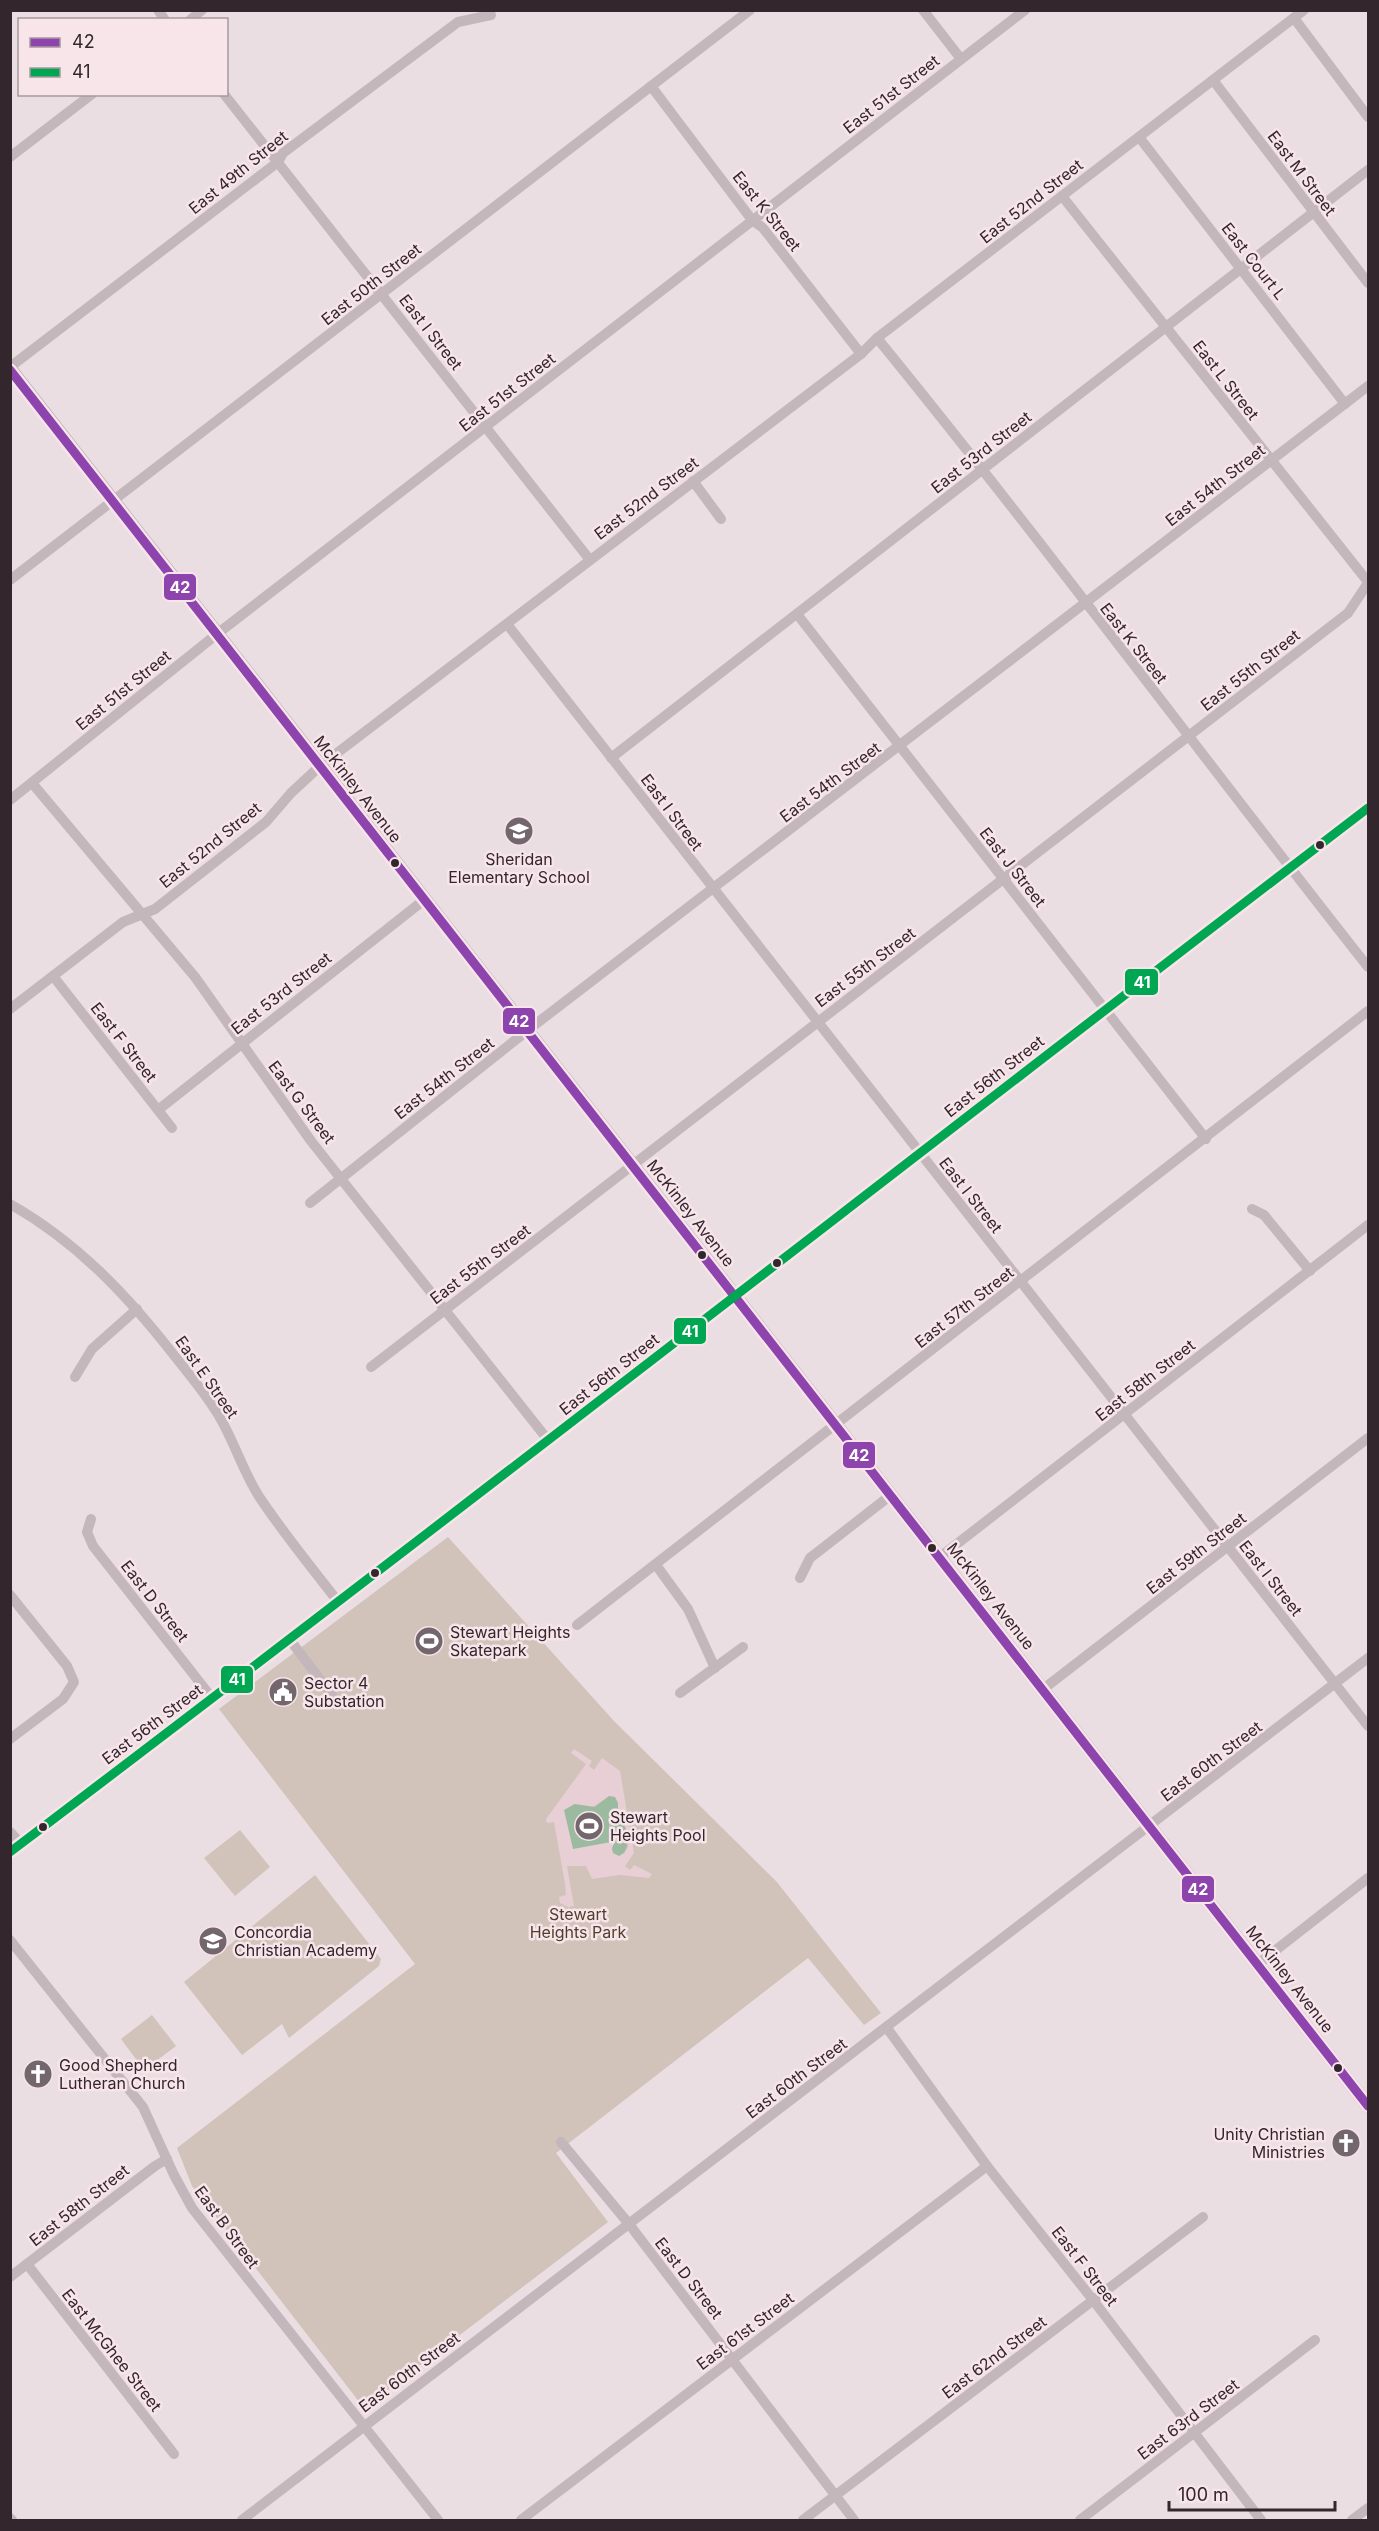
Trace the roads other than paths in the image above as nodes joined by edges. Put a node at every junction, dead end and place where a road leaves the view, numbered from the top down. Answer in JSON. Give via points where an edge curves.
{"nodes":[{"id":1,"x":750,"y":10,"type":"edge"},
{"id":2,"x":923,"y":10,"type":"edge"},
{"id":3,"x":1025,"y":10,"type":"edge"},
{"id":4,"x":1304,"y":10,"type":"edge"},
{"id":5,"x":491,"y":15,"type":"dead end"},
{"id":6,"x":1294,"y":18,"type":"junction"},
{"id":7,"x":961,"y":59,"type":"junction"},
{"id":8,"x":1213,"y":80,"type":"junction"},
{"id":9,"x":651,"y":86,"type":"junction"},
{"id":10,"x":89,"y":96,"type":"edge"},
{"id":11,"x":227,"y":96,"type":"edge"},
{"id":12,"x":1368,"y":117,"type":"edge"},
{"id":13,"x":1139,"y":137,"type":"junction"},
{"id":14,"x":10,"y":157,"type":"edge"},
{"id":15,"x":278,"y":162,"type":"junction"},
{"id":16,"x":1368,"y":170,"type":"edge"},
{"id":17,"x":1062,"y":196,"type":"junction"},
{"id":18,"x":1313,"y":213,"type":"junction"},
{"id":19,"x":752,"y":220,"type":"junction"},
{"id":20,"x":1241,"y":270,"type":"junction"},
{"id":21,"x":1368,"y":283,"type":"edge"},
{"id":22,"x":382,"y":295,"type":"junction"},
{"id":23,"x":1165,"y":327,"type":"junction"},
{"id":24,"x":877,"y":338,"type":"junction"},
{"id":25,"x":861,"y":354,"type":"junction"},
{"id":26,"x":10,"y":368,"type":"edge"},
{"id":27,"x":1368,"y":386,"type":"edge"},
{"id":28,"x":1345,"y":404,"type":"junction"},
{"id":29,"x":486,"y":427,"type":"junction"},
{"id":30,"x":1271,"y":461,"type":"junction"},
{"id":31,"x":984,"y":469,"type":"junction"},
{"id":32,"x":693,"y":481,"type":"junction"},
{"id":33,"x":112,"y":500,"type":"junction"},
{"id":34,"x":720,"y":519,"type":"dead end"},
{"id":35,"x":590,"y":560,"type":"junction"},
{"id":36,"x":10,"y":580,"type":"edge"},
{"id":37,"x":1368,"y":582,"type":"edge"},
{"id":38,"x":1085,"y":604,"type":"junction"},
{"id":39,"x":797,"y":614,"type":"junction"},
{"id":40,"x":507,"y":624,"type":"junction"},
{"id":41,"x":217,"y":634,"type":"junction"},
{"id":42,"x":1188,"y":737,"type":"junction"},
{"id":43,"x":900,"y":747,"type":"junction"},
{"id":44,"x":611,"y":758,"type":"junction"},
{"id":45,"x":320,"y":766,"type":"junction"},
{"id":46,"x":32,"y":783,"type":"junction"},
{"id":47,"x":10,"y":800,"type":"edge"},
{"id":48,"x":1368,"y":808,"type":"edge"},
{"id":49,"x":1291,"y":868,"type":"junction"},
{"id":50,"x":1004,"y":880,"type":"junction"},
{"id":51,"x":713,"y":890,"type":"junction"},
{"id":52,"x":424,"y":900,"type":"junction"},
{"id":53,"x":143,"y":914,"type":"junction"},
{"id":54,"x":1368,"y":967,"type":"edge"},
{"id":55,"x":53,"y":976,"type":"junction"},
{"id":56,"x":10,"y":1009,"type":"edge"},
{"id":57,"x":1104,"y":1010,"type":"junction"},
{"id":58,"x":1368,"y":1011,"type":"edge"},
{"id":59,"x":818,"y":1021,"type":"junction"},
{"id":60,"x":528,"y":1030,"type":"junction"},
{"id":61,"x":241,"y":1044,"type":"junction"},
{"id":62,"x":158,"y":1110,"type":"junction"},
{"id":63,"x":172,"y":1128,"type":"dead end"},
{"id":64,"x":1206,"y":1139,"type":"junction"},
{"id":65,"x":919,"y":1152,"type":"junction"},
{"id":66,"x":634,"y":1165,"type":"junction"},
{"id":67,"x":343,"y":1177,"type":"junction"},
{"id":68,"x":310,"y":1203,"type":"dead end"},
{"id":69,"x":12,"y":1206,"type":"edge"},
{"id":70,"x":1252,"y":1209,"type":"dead end"},
{"id":71,"x":1368,"y":1225,"type":"edge"},
{"id":72,"x":1310,"y":1271,"type":"junction"},
{"id":73,"x":1021,"y":1282,"type":"junction"},
{"id":74,"x":734,"y":1296,"type":"junction"},
{"id":75,"x":446,"y":1308,"type":"junction"},
{"id":76,"x":137,"y":1309,"type":"junction"},
{"id":77,"x":371,"y":1367,"type":"dead end"},
{"id":78,"x":75,"y":1377,"type":"dead end"},
{"id":79,"x":1125,"y":1415,"type":"junction"},
{"id":80,"x":836,"y":1426,"type":"junction"},
{"id":81,"x":1368,"y":1438,"type":"edge"},
{"id":82,"x":548,"y":1440,"type":"junction"},
{"id":83,"x":891,"y":1495,"type":"junction"},
{"id":84,"x":92,"y":1519,"type":"dead end"},
{"id":85,"x":1228,"y":1547,"type":"junction"},
{"id":86,"x":940,"y":1557,"type":"junction"},
{"id":87,"x":656,"y":1565,"type":"junction"},
{"id":88,"x":800,"y":1578,"type":"dead end"},
{"id":89,"x":10,"y":1595,"type":"edge"},
{"id":90,"x":339,"y":1603,"type":"junction"},
{"id":91,"x":577,"y":1625,"type":"dead end"},
{"id":92,"x":290,"y":1640,"type":"junction"},
{"id":93,"x":743,"y":1647,"type":"dead end"},
{"id":94,"x":1368,"y":1658,"type":"edge"},
{"id":95,"x":715,"y":1668,"type":"junction"},
{"id":96,"x":1335,"y":1684,"type":"junction"},
{"id":97,"x":1042,"y":1690,"type":"junction"},
{"id":98,"x":680,"y":1693,"type":"dead end"},
{"id":99,"x":212,"y":1698,"type":"junction"},
{"id":100,"x":334,"y":1698,"type":"dead end"},
{"id":101,"x":1368,"y":1726,"type":"edge"},
{"id":102,"x":10,"y":1739,"type":"edge"},
{"id":103,"x":1149,"y":1826,"type":"junction"},
{"id":104,"x":10,"y":1832,"type":"edge"},
{"id":105,"x":21,"y":1844,"type":"junction"},
{"id":106,"x":10,"y":1852,"type":"edge"},
{"id":107,"x":1368,"y":1878,"type":"edge"},
{"id":108,"x":10,"y":1940,"type":"edge"},
{"id":109,"x":1258,"y":1964,"type":"junction"},
{"id":110,"x":887,"y":2028,"type":"junction"},
{"id":111,"x":1366,"y":2097,"type":"edge"},
{"id":112,"x":561,"y":2142,"type":"dead end"},
{"id":113,"x":167,"y":2159,"type":"junction"},
{"id":114,"x":987,"y":2166,"type":"junction"},
{"id":115,"x":1203,"y":2217,"type":"dead end"},
{"id":116,"x":629,"y":2224,"type":"junction"},
{"id":117,"x":27,"y":2264,"type":"junction"},
{"id":118,"x":10,"y":2277,"type":"edge"},
{"id":119,"x":1093,"y":2300,"type":"junction"},
{"id":120,"x":1315,"y":2340,"type":"dead end"},
{"id":121,"x":733,"y":2359,"type":"junction"},
{"id":122,"x":363,"y":2426,"type":"junction"},
{"id":123,"x":1193,"y":2433,"type":"junction"},
{"id":124,"x":174,"y":2454,"type":"dead end"},
{"id":125,"x":835,"y":2496,"type":"junction"},
{"id":126,"x":1368,"y":2508,"type":"edge"},
{"id":127,"x":242,"y":2520,"type":"edge"},
{"id":128,"x":438,"y":2520,"type":"edge"},
{"id":129,"x":521,"y":2520,"type":"edge"},
{"id":130,"x":803,"y":2520,"type":"edge"},
{"id":131,"x":854,"y":2520,"type":"edge"},
{"id":132,"x":1080,"y":2520,"type":"edge"},
{"id":133,"x":1261,"y":2520,"type":"edge"},
{"id":134,"x":1352,"y":2520,"type":"edge"}],
"edges":[{"from":1,"to":9,"type":"street","name":"East 50th Street"},
{"from":2,"to":7,"type":"street"},
{"from":3,"to":7,"type":"street","name":"East 51st Street"},
{"from":4,"to":6,"type":"street","name":"East 52nd Street"},
{"from":5,"to":15,"type":"street","name":"East 49th Street","via":[[458,22],[283,153]]},
{"from":6,"to":8,"type":"street","name":"East 52nd Street"},
{"from":6,"to":12,"type":"street"},
{"from":7,"to":19,"type":"street","name":"East 51st Street"},
{"from":8,"to":13,"type":"street","name":"East 52nd Street"},
{"from":8,"to":18,"type":"street","name":"East M Street"},
{"from":9,"to":19,"type":"street","name":"East K Street"},
{"from":9,"to":22,"type":"street","name":"East 50th Street"},
{"from":10,"to":14,"type":"street"},
{"from":11,"to":15,"type":"street","name":"East I Street"},
{"from":13,"to":17,"type":"street","name":"East 52nd Street"},
{"from":13,"to":20,"type":"street","name":"East Court L"},
{"from":15,"to":22,"type":"street","name":"East I Street"},
{"from":15,"to":26,"type":"street","name":"East 49th Street"},
{"from":16,"to":18,"type":"street","name":"East 53rd Street"},
{"from":17,"to":23,"type":"street","name":"East L Street"},
{"from":17,"to":24,"type":"street","name":"East 52nd Street"},
{"from":18,"to":20,"type":"street","name":"East 53rd Street"},
{"from":18,"to":21,"type":"street","name":"East M Street"},
{"from":19,"to":25,"type":"street","name":"East K Street","via":[[763,228]]},
{"from":19,"to":29,"type":"street","name":"East 51st Street"},
{"from":20,"to":23,"type":"street","name":"East 53rd Street"},
{"from":20,"to":28,"type":"street","name":"East Court L"},
{"from":22,"to":29,"type":"street","name":"East I Street"},
{"from":22,"to":33,"type":"street","name":"East 50th Street"},
{"from":23,"to":30,"type":"street","name":"East L Street"},
{"from":23,"to":31,"type":"street","name":"East 53rd Street"},
{"from":24,"to":25,"type":"street","name":"East 52nd Street"},
{"from":24,"to":31,"type":"street","name":"East K Street"},
{"from":25,"to":32,"type":"street","name":"East 52nd Street"},
{"from":26,"to":33,"type":"main road","name":"McKinley Avenue"},
{"from":27,"to":28,"type":"street","name":"East 54th Street"},
{"from":28,"to":30,"type":"street","name":"East 54th Street"},
{"from":29,"to":35,"type":"street","name":"East I Street"},
{"from":29,"to":41,"type":"street","name":"East 51st Street"},
{"from":30,"to":37,"type":"street","name":"East L Street"},
{"from":30,"to":38,"type":"street","name":"East 54th Street"},
{"from":31,"to":38,"type":"street","name":"East K Street"},
{"from":31,"to":39,"type":"street","name":"East 53rd Street"},
{"from":32,"to":34,"type":"street"},
{"from":32,"to":35,"type":"street","name":"East 52nd Street"},
{"from":33,"to":36,"type":"street","name":"East 50th Street"},
{"from":33,"to":41,"type":"main road","name":"McKinley Avenue"},
{"from":35,"to":40,"type":"street","name":"East 52nd Street"},
{"from":37,"to":42,"type":"street","name":"East 55th Street","via":[[1348,613]]},
{"from":38,"to":42,"type":"street","name":"East K Street"},
{"from":38,"to":43,"type":"street","name":"East 54th Street"},
{"from":39,"to":43,"type":"street","name":"East J Street"},
{"from":39,"to":44,"type":"street","name":"East 53rd Street"},
{"from":40,"to":44,"type":"street","name":"East I Street"},
{"from":40,"to":45,"type":"street","name":"East 52nd Street"},
{"from":41,"to":45,"type":"main road","name":"McKinley Avenue"},
{"from":41,"to":46,"type":"street","name":"East 51st Street"},
{"from":42,"to":49,"type":"street","name":"East K Street"},
{"from":42,"to":50,"type":"street","name":"East 55th Street"},
{"from":43,"to":50,"type":"street","name":"East J Street"},
{"from":43,"to":51,"type":"street","name":"East 54th Street"},
{"from":44,"to":51,"type":"street","name":"East I Street"},
{"from":45,"to":52,"type":"main road","name":"McKinley Avenue"},
{"from":45,"to":53,"type":"street","name":"East 52nd Street","via":[[266,822],[155,909]]},
{"from":46,"to":47,"type":"street","name":"East 51st Street"},
{"from":46,"to":53,"type":"street","name":"East G Street"},
{"from":48,"to":49,"type":"street","name":"East 56th Street"},
{"from":49,"to":54,"type":"street","name":"East K Street"},
{"from":49,"to":57,"type":"street","name":"East 56th Street"},
{"from":50,"to":57,"type":"street","name":"East J Street"},
{"from":50,"to":59,"type":"street","name":"East 55th Street"},
{"from":51,"to":59,"type":"street","name":"East I Street"},
{"from":51,"to":60,"type":"street","name":"East 54th Street"},
{"from":52,"to":60,"type":"main road","name":"McKinley Avenue"},
{"from":52,"to":61,"type":"street","name":"East 53rd Street"},
{"from":53,"to":55,"type":"street","name":"East 52nd Street","via":[[123,922]]},
{"from":53,"to":61,"type":"street","name":"East G Street","via":[[195,977]]},
{"from":55,"to":56,"type":"street","name":"East 52nd Street"},
{"from":55,"to":62,"type":"street","name":"East F Street"},
{"from":57,"to":64,"type":"street","name":"East J Street"},
{"from":57,"to":65,"type":"street","name":"East 56th Street"},
{"from":58,"to":64,"type":"street","name":"East 57th Street"},
{"from":59,"to":65,"type":"street","name":"East I Street"},
{"from":59,"to":66,"type":"street","name":"East 55th Street"},
{"from":60,"to":66,"type":"main road","name":"McKinley Avenue"},
{"from":60,"to":67,"type":"street","name":"East 54th Street"},
{"from":61,"to":62,"type":"street","name":"East 53rd Street"},
{"from":61,"to":67,"type":"street","name":"East G Street","via":[[311,1141]]},
{"from":62,"to":63,"type":"street","name":"East F Street"},
{"from":64,"to":73,"type":"street","name":"East 57th Street"},
{"from":65,"to":73,"type":"street","name":"East I Street"},
{"from":65,"to":74,"type":"street","name":"East 56th Street"},
{"from":66,"to":74,"type":"main road","name":"McKinley Avenue"},
{"from":66,"to":75,"type":"street","name":"East 55th Street"},
{"from":67,"to":68,"type":"street","name":"East 54th Street"},
{"from":67,"to":75,"type":"street","name":"East G Street"},
{"from":69,"to":76,"type":"street","name":"East E Street","via":[[79,1252]]},
{"from":70,"to":72,"type":"street","via":[[1264,1215]]},
{"from":71,"to":72,"type":"street","name":"East 58th Street"},
{"from":72,"to":79,"type":"street","name":"East 58th Street"},
{"from":73,"to":79,"type":"street","name":"East I Street"},
{"from":73,"to":80,"type":"street","name":"East 57th Street"},
{"from":74,"to":80,"type":"main road","name":"McKinley Avenue"},
{"from":74,"to":82,"type":"street","name":"East 56th Street"},
{"from":75,"to":77,"type":"street","name":"East 55th Street"},
{"from":75,"to":82,"type":"street","name":"East G Street"},
{"from":76,"to":78,"type":"street","via":[[92,1348]]},
{"from":76,"to":90,"type":"street","name":"East E Street","via":[[204,1394],[229,1434],[260,1498]]},
{"from":79,"to":85,"type":"street","name":"East I Street"},
{"from":79,"to":86,"type":"street","name":"East 58th Street"},
{"from":80,"to":83,"type":"main road","name":"McKinley Avenue"},
{"from":80,"to":87,"type":"street","name":"East 57th Street"},
{"from":81,"to":85,"type":"street","name":"East 59th Street"},
{"from":82,"to":90,"type":"street","name":"East 56th Street"},
{"from":83,"to":86,"type":"main road","name":"McKinley Avenue"},
{"from":83,"to":88,"type":"street","via":[[810,1558]]},
{"from":84,"to":99,"type":"street","name":"East D Street","via":[[87,1532],[93,1546]]},
{"from":85,"to":96,"type":"street","name":"East I Street"},
{"from":85,"to":97,"type":"street","name":"East 59th Street"},
{"from":86,"to":97,"type":"main road","name":"McKinley Avenue"},
{"from":87,"to":91,"type":"street","name":"East 57th Street"},
{"from":87,"to":95,"type":"street","via":[[688,1609]]},
{"from":89,"to":102,"type":"street","via":[[73,1679],[72,1688],[63,1699]]},
{"from":90,"to":92,"type":"street","name":"East 56th Street"},
{"from":92,"to":99,"type":"street","name":"East 56th Street"},
{"from":92,"to":100,"type":"street"},
{"from":93,"to":95,"type":"street"},
{"from":94,"to":96,"type":"street","name":"East 60th Street"},
{"from":95,"to":98,"type":"street"},
{"from":96,"to":101,"type":"street","name":"East I Street"},
{"from":96,"to":103,"type":"street","name":"East 60th Street"},
{"from":97,"to":103,"type":"main road","name":"McKinley Avenue"},
{"from":99,"to":105,"type":"street","name":"East 56th Street"},
{"from":103,"to":109,"type":"main road","name":"McKinley Avenue"},
{"from":103,"to":110,"type":"street","name":"East 60th Street"},
{"from":104,"to":105,"type":"street"},
{"from":105,"to":106,"type":"street","name":"East 56th Street"},
{"from":107,"to":109,"type":"street"},
{"from":108,"to":113,"type":"street","name":"East B Street","via":[[143,2107]]},
{"from":109,"to":111,"type":"main road","name":"McKinley Avenue"},
{"from":110,"to":114,"type":"street","name":"East F Street"},
{"from":110,"to":116,"type":"street","name":"East 60th Street"},
{"from":112,"to":116,"type":"street","name":"East D Street"},
{"from":113,"to":117,"type":"street","name":"East 58th Street"},
{"from":113,"to":122,"type":"street","name":"East B Street","via":[[192,2208]]},
{"from":114,"to":119,"type":"street","name":"East F Street"},
{"from":114,"to":121,"type":"street","name":"East 61st Street"},
{"from":115,"to":119,"type":"street","name":"East 62nd Street"},
{"from":116,"to":121,"type":"street","name":"East D Street"},
{"from":116,"to":122,"type":"street","name":"East 60th Street"},
{"from":117,"to":118,"type":"street","name":"East 58th Street"},
{"from":117,"to":124,"type":"street","name":"East McGhee Street"},
{"from":119,"to":123,"type":"street","name":"East F Street"},
{"from":119,"to":125,"type":"street","name":"East 62nd Street"},
{"from":120,"to":123,"type":"street","name":"East 63rd Street"},
{"from":121,"to":125,"type":"street","name":"East D Street"},
{"from":121,"to":129,"type":"street","name":"East 61st Street"},
{"from":122,"to":127,"type":"street","name":"East 60th Street"},
{"from":122,"to":128,"type":"street","name":"East B Street"},
{"from":123,"to":132,"type":"street","name":"East 63rd Street"},
{"from":123,"to":133,"type":"street","name":"East F Street"},
{"from":125,"to":130,"type":"street","name":"East 62nd Street"},
{"from":125,"to":131,"type":"street","name":"East D Street"},
{"from":126,"to":134,"type":"street"}]}
